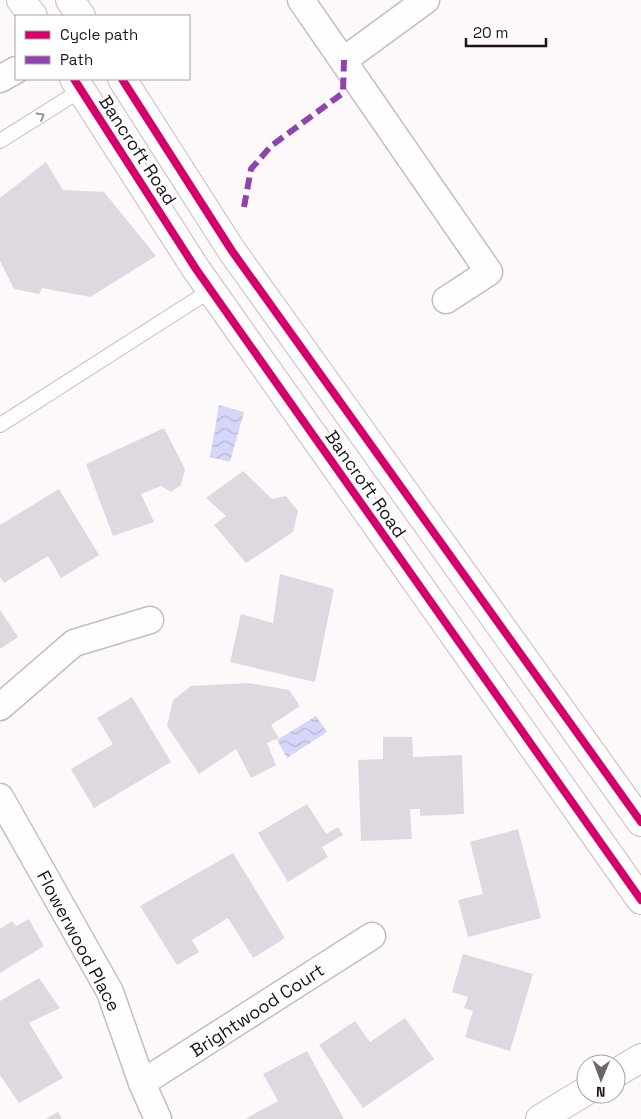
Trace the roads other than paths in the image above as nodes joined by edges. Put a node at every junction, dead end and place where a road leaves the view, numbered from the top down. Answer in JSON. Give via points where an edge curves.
{"nodes":[{"id":1,"x":21,"y":0,"type":"edge"},
{"id":2,"x":70,"y":0,"type":"edge"},
{"id":3,"x":301,"y":0,"type":"edge"},
{"id":4,"x":426,"y":0,"type":"edge"},
{"id":5,"x":32,"y":15,"type":"edge"},
{"id":6,"x":80,"y":15,"type":"edge"},
{"id":7,"x":344,"y":60,"type":"junction"},
{"id":8,"x":15,"y":71,"type":"edge"},
{"id":9,"x":0,"y":79,"type":"edge"},
{"id":10,"x":123,"y":80,"type":"edge"},
{"id":11,"x":78,"y":84,"type":"edge"},
{"id":12,"x":0,"y":141,"type":"edge"},
{"id":13,"x":211,"y":290,"type":"junction"},
{"id":14,"x":446,"y":300,"type":"dead end"},
{"id":15,"x":0,"y":424,"type":"edge"},
{"id":16,"x":150,"y":620,"type":"dead end"},
{"id":17,"x":0,"y":707,"type":"edge"},
{"id":18,"x":0,"y":797,"type":"edge"},
{"id":19,"x":637,"y":809,"type":"edge"},
{"id":20,"x":641,"y":900,"type":"edge"},
{"id":21,"x":372,"y":936,"type":"dead end"},
{"id":22,"x":641,"y":1058,"type":"edge"},
{"id":23,"x":626,"y":1067,"type":"edge"},
{"id":24,"x":142,"y":1083,"type":"junction"},
{"id":25,"x":576,"y":1097,"type":"edge"},
{"id":26,"x":158,"y":1119,"type":"edge"},
{"id":27,"x":540,"y":1119,"type":"edge"}],
"edges":[{"from":1,"to":5,"type":"street"},
{"from":2,"to":6,"type":"street"},
{"from":3,"to":7,"type":"street"},
{"from":4,"to":7,"type":"street"},
{"from":7,"to":14,"type":"street","via":[[489,272]]},
{"from":8,"to":9,"type":"street"},
{"from":10,"to":19,"type":"street","name":"Bancroft Road","via":[[232,251]]},
{"from":12,"to":11,"type":"lane","one_way":true},
{"from":11,"to":13,"type":"street","name":"Bancroft Road"},
{"from":13,"to":15,"type":"lane"},
{"from":13,"to":20,"type":"street","name":"Bancroft Road"},
{"from":16,"to":17,"type":"street","via":[[74,643]]},
{"from":18,"to":24,"type":"street","name":"Flowerwood Place","via":[[110,992]]},
{"from":21,"to":24,"type":"street","name":"Brightwood Court"},
{"from":22,"to":23,"type":"street"},
{"from":24,"to":26,"type":"street","name":"Flowerwood Place"},
{"from":25,"to":27,"type":"street"}]}
